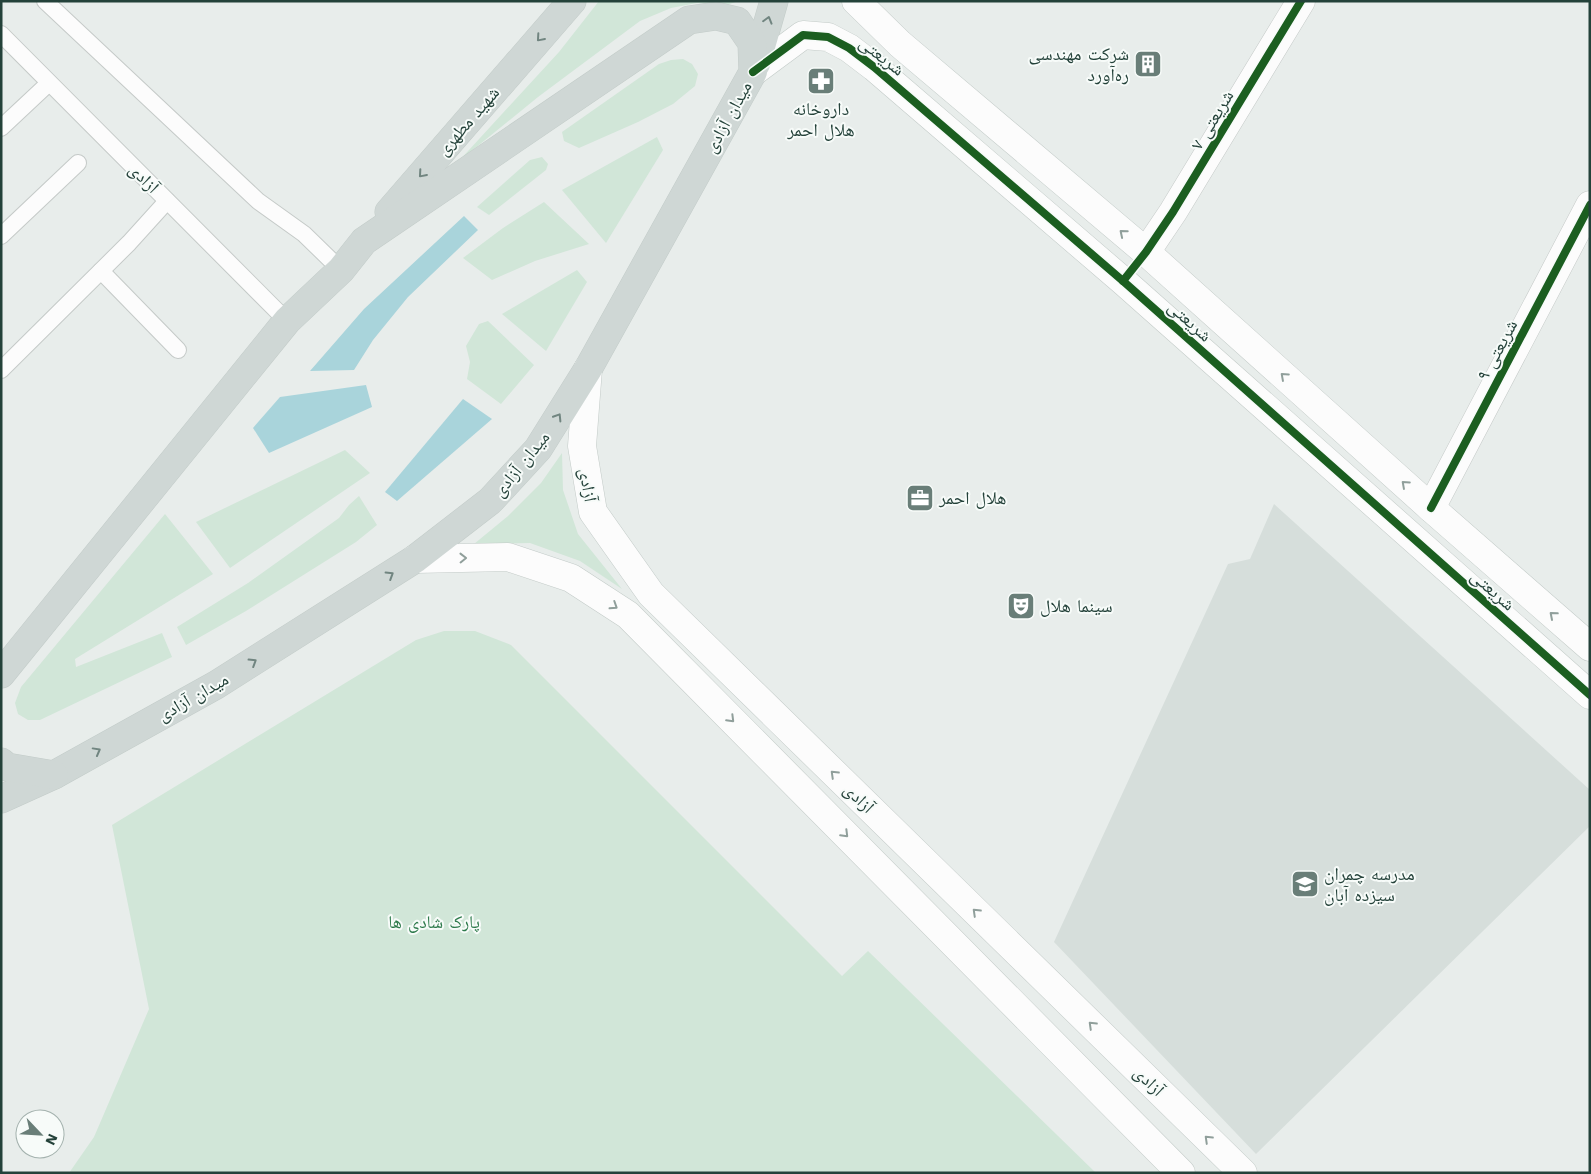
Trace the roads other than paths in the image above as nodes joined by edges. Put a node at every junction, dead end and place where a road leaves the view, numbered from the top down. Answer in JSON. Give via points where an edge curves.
{"nodes":[{"id":1,"x":45,"y":1,"type":"edge"},
{"id":2,"x":572,"y":1,"type":"edge"},
{"id":3,"x":774,"y":1,"type":"edge"},
{"id":4,"x":856,"y":1,"type":"edge"},
{"id":5,"x":1301,"y":1,"type":"edge"},
{"id":6,"x":1,"y":34,"type":"edge"},
{"id":7,"x":753,"y":72,"type":"junction"},
{"id":8,"x":49,"y":82,"type":"junction"},
{"id":9,"x":1,"y":128,"type":"edge"},
{"id":10,"x":78,"y":163,"type":"dead end"},
{"id":11,"x":167,"y":201,"type":"junction"},
{"id":12,"x":1590,"y":205,"type":"edge"},
{"id":13,"x":1,"y":236,"type":"edge"},
{"id":14,"x":364,"y":241,"type":"junction"},
{"id":15,"x":1146,"y":252,"type":"junction"},
{"id":16,"x":341,"y":270,"type":"junction"},
{"id":17,"x":101,"y":271,"type":"junction"},
{"id":18,"x":1123,"y":281,"type":"junction"},
{"id":19,"x":287,"y":322,"type":"junction"},
{"id":20,"x":178,"y":350,"type":"dead end"},
{"id":21,"x":588,"y":369,"type":"junction"},
{"id":22,"x":1,"y":370,"type":"edge"},
{"id":23,"x":1431,"y":508,"type":"junction"},
{"id":24,"x":414,"y":559,"type":"junction"},
{"id":25,"x":1590,"y":647,"type":"edge"},
{"id":26,"x":1,"y":674,"type":"edge"},
{"id":27,"x":1590,"y":695,"type":"edge"},
{"id":28,"x":1,"y":762,"type":"edge"},
{"id":29,"x":54,"y":775,"type":"junction"},
{"id":30,"x":1,"y":798,"type":"edge"},
{"id":31,"x":1181,"y":1173,"type":"edge"},
{"id":32,"x":1243,"y":1173,"type":"edge"}],
"edges":[{"from":1,"to":16,"type":"lane","via":[[258,201],[304,234]]},
{"from":2,"to":14,"type":"main road","name":"شهید مطهری","one_way":true},
{"from":7,"to":3,"type":"main road","one_way":true},
{"from":15,"to":4,"type":"street","one_way":true,"via":[[900,44]]},
{"from":5,"to":15,"type":"street","name":"شریعتی ۷"},
{"from":6,"to":8,"type":"lane","name":"آزادی"},
{"from":7,"to":14,"type":"main road","name":"میدان آزادی","via":[[752,42],[737,21],[716,16],[689,20]]},
{"from":7,"to":18,"type":"street","name":"شریعتی","via":[[803,36],[828,37],[850,48]]},
{"from":7,"to":21,"type":"main road","name":"میدان آزادی"},
{"from":8,"to":9,"type":"lane"},
{"from":8,"to":11,"type":"lane","name":"آزادی"},
{"from":10,"to":13,"type":"lane"},
{"from":11,"to":17,"type":"lane"},
{"from":11,"to":19,"type":"lane","name":"آزادی"},
{"from":12,"to":23,"type":"street","name":"شریعتی ۹"},
{"from":14,"to":16,"type":"main road","name":"میدان آزادی"},
{"from":15,"to":18,"type":"street","name":"شریعتی ۷"},
{"from":23,"to":15,"type":"street","one_way":true},
{"from":16,"to":19,"type":"main road","name":"میدان آزادی"},
{"from":17,"to":20,"type":"lane"},
{"from":17,"to":22,"type":"lane"},
{"from":18,"to":27,"type":"street","name":"شریعتی"},
{"from":19,"to":26,"type":"main road","name":"میدان آزادی"},
{"from":24,"to":21,"type":"main road","name":"میدان آزادی","one_way":true,"via":[[490,501],[538,448]]},
{"from":32,"to":21,"type":"street","name":"آزادی","one_way":true,"via":[[651,594],[593,512],[582,446]]},
{"from":25,"to":23,"type":"street","one_way":true},
{"from":29,"to":24,"type":"main road","name":"میدان آزادی","one_way":true,"via":[[216,685]]},
{"from":24,"to":31,"type":"street","name":"آزادی","one_way":true,"via":[[508,558],[571,578],[628,615]]},
{"from":28,"to":29,"type":"main road","via":[[7,767]]},
{"from":29,"to":30,"type":"main road"}]}
